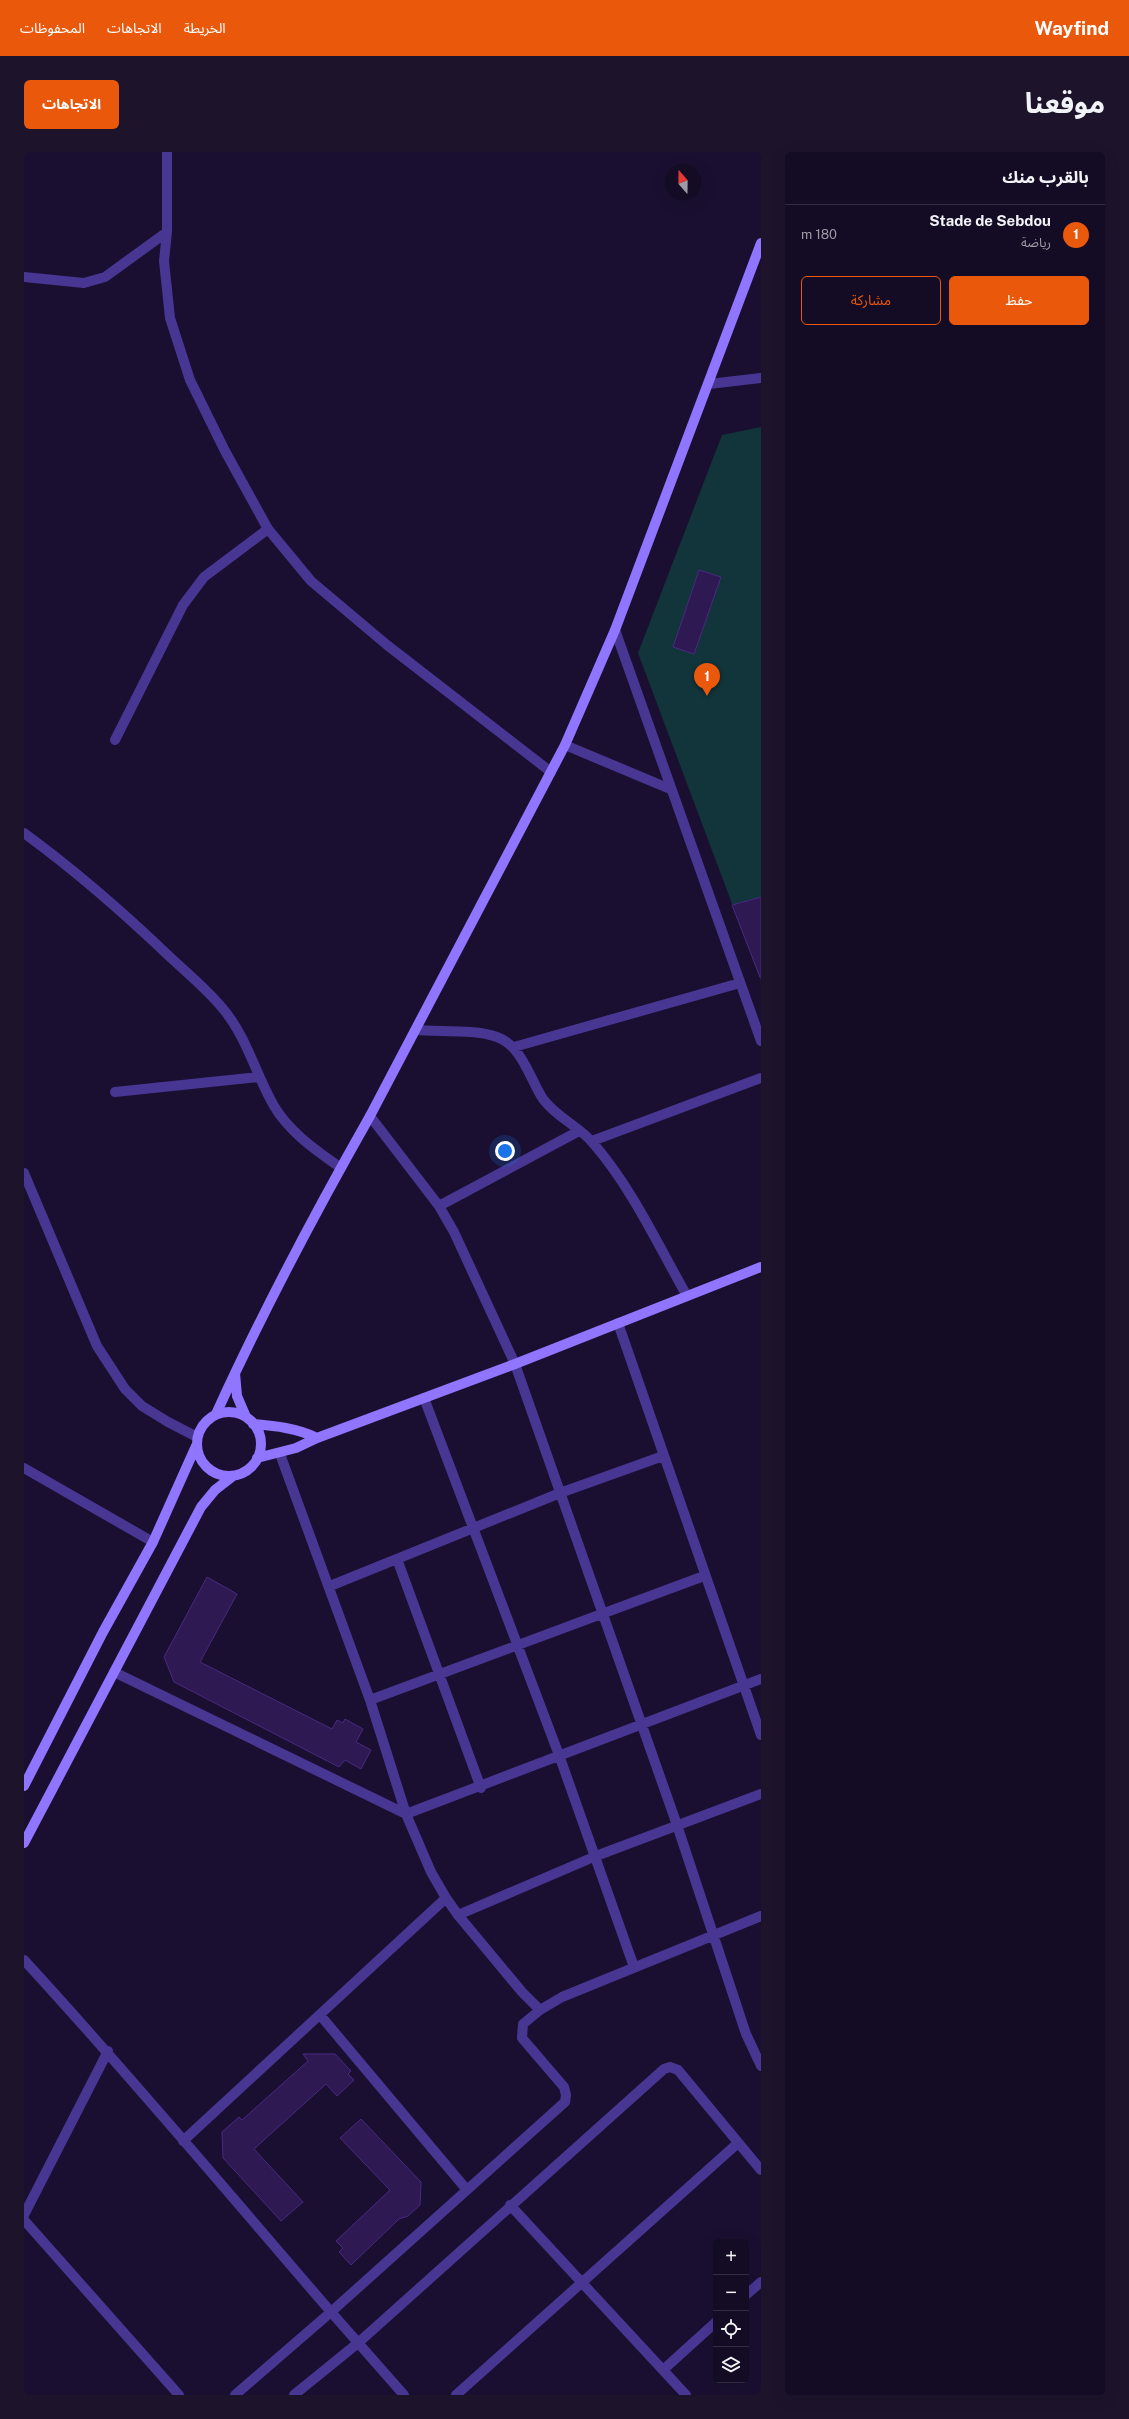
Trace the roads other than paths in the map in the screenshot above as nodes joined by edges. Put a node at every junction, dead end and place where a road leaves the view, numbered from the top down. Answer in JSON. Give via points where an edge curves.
{"nodes":[{"id":1,"x":167,"y":152,"type":"edge"},
{"id":2,"x":167,"y":232,"type":"junction"},
{"id":3,"x":761,"y":243,"type":"edge"},
{"id":4,"x":24,"y":277,"type":"edge"},
{"id":5,"x":761,"y":378,"type":"edge"},
{"id":6,"x":709,"y":384,"type":"junction"},
{"id":7,"x":268,"y":529,"type":"junction"},
{"id":8,"x":615,"y":630,"type":"junction"},
{"id":9,"x":115,"y":740,"type":"dead end"},
{"id":10,"x":565,"y":745,"type":"junction"},
{"id":11,"x":551,"y":772,"type":"junction"},
{"id":12,"x":670,"y":789,"type":"junction"},
{"id":13,"x":24,"y":833,"type":"edge"},
{"id":14,"x":740,"y":983,"type":"junction"},
{"id":15,"x":416,"y":1030,"type":"junction"},
{"id":16,"x":761,"y":1041,"type":"edge"},
{"id":17,"x":514,"y":1047,"type":"junction"},
{"id":18,"x":259,"y":1077,"type":"junction"},
{"id":19,"x":761,"y":1078,"type":"edge"},
{"id":20,"x":115,"y":1092,"type":"dead end"},
{"id":21,"x":370,"y":1116,"type":"junction"},
{"id":22,"x":579,"y":1131,"type":"junction"},
{"id":23,"x":592,"y":1141,"type":"junction"},
{"id":24,"x":341,"y":1168,"type":"junction"},
{"id":25,"x":24,"y":1173,"type":"edge"},
{"id":26,"x":439,"y":1206,"type":"junction"},
{"id":27,"x":761,"y":1267,"type":"edge"},
{"id":28,"x":687,"y":1296,"type":"junction"},
{"id":29,"x":618,"y":1323,"type":"junction"},
{"id":30,"x":515,"y":1364,"type":"junction"},
{"id":31,"x":235,"y":1373,"type":"junction"},
{"id":32,"x":424,"y":1398,"type":"junction"},
{"id":33,"x":216,"y":1414,"type":"junction"},
{"id":34,"x":250,"y":1420,"type":"junction"},
{"id":35,"x":317,"y":1438,"type":"junction"},
{"id":36,"x":197,"y":1441,"type":"junction"},
{"id":37,"x":280,"y":1454,"type":"junction"},
{"id":38,"x":663,"y":1456,"type":"junction"},
{"id":39,"x":257,"y":1458,"type":"junction"},
{"id":40,"x":24,"y":1468,"type":"edge"},
{"id":41,"x":233,"y":1476,"type":"junction"},
{"id":42,"x":560,"y":1493,"type":"junction"},
{"id":43,"x":473,"y":1528,"type":"junction"},
{"id":44,"x":153,"y":1542,"type":"junction"},
{"id":45,"x":396,"y":1559,"type":"junction"},
{"id":46,"x":704,"y":1576,"type":"junction"},
{"id":47,"x":330,"y":1586,"type":"junction"},
{"id":48,"x":602,"y":1613,"type":"junction"},
{"id":49,"x":518,"y":1646,"type":"junction"},
{"id":50,"x":114,"y":1672,"type":"junction"},
{"id":51,"x":438,"y":1675,"type":"junction"},
{"id":52,"x":761,"y":1679,"type":"edge"},
{"id":53,"x":744,"y":1686,"type":"junction"},
{"id":54,"x":370,"y":1700,"type":"junction"},
{"id":55,"x":641,"y":1723,"type":"junction"},
{"id":56,"x":761,"y":1735,"type":"edge"},
{"id":57,"x":559,"y":1755,"type":"junction"},
{"id":58,"x":25,"y":1782,"type":"edge"},
{"id":59,"x":481,"y":1788,"type":"junction"},
{"id":60,"x":761,"y":1794,"type":"edge"},
{"id":61,"x":406,"y":1814,"type":"junction"},
{"id":62,"x":677,"y":1825,"type":"junction"},
{"id":63,"x":24,"y":1842,"type":"edge"},
{"id":64,"x":596,"y":1856,"type":"junction"},
{"id":65,"x":446,"y":1898,"type":"junction"},
{"id":66,"x":458,"y":1915,"type":"junction"},
{"id":67,"x":761,"y":1916,"type":"edge"},
{"id":68,"x":713,"y":1934,"type":"junction"},
{"id":69,"x":24,"y":1960,"type":"edge"},
{"id":70,"x":634,"y":1967,"type":"junction"},
{"id":71,"x":540,"y":2010,"type":"junction"},
{"id":72,"x":320,"y":2015,"type":"junction"},
{"id":73,"x":108,"y":2051,"type":"junction"},
{"id":74,"x":758,"y":2056,"type":"edge"},
{"id":75,"x":761,"y":2066,"type":"edge"},
{"id":76,"x":183,"y":2142,"type":"junction"},
{"id":77,"x":738,"y":2143,"type":"junction"},
{"id":78,"x":761,"y":2170,"type":"edge"},
{"id":79,"x":467,"y":2190,"type":"junction"},
{"id":80,"x":510,"y":2205,"type":"junction"},
{"id":81,"x":24,"y":2215,"type":"edge"},
{"id":82,"x":24,"y":2220,"type":"edge"},
{"id":83,"x":761,"y":2282,"type":"edge"},
{"id":84,"x":582,"y":2283,"type":"junction"},
{"id":85,"x":749,"y":2292,"type":"edge"},
{"id":86,"x":331,"y":2312,"type":"junction"},
{"id":87,"x":713,"y":2325,"type":"edge"},
{"id":88,"x":358,"y":2343,"type":"junction"},
{"id":89,"x":663,"y":2370,"type":"junction"},
{"id":90,"x":179,"y":2395,"type":"edge"},
{"id":91,"x":235,"y":2395,"type":"edge"},
{"id":92,"x":294,"y":2395,"type":"edge"},
{"id":93,"x":404,"y":2395,"type":"edge"},
{"id":94,"x":456,"y":2395,"type":"edge"},
{"id":95,"x":686,"y":2395,"type":"edge"}],
"edges":[{"from":1,"to":2,"type":"street"},
{"from":2,"to":4,"type":"street","via":[[105,278],[84,283]]},
{"from":2,"to":7,"type":"street","via":[[164,261],[170,318],[190,380]]},
{"from":3,"to":6,"type":"main road"},
{"from":5,"to":6,"type":"street"},
{"from":6,"to":8,"type":"main road"},
{"from":7,"to":9,"type":"street","via":[[204,577],[183,605]]},
{"from":7,"to":11,"type":"street","via":[[311,581],[386,645]]},
{"from":8,"to":10,"type":"main road"},
{"from":8,"to":12,"type":"street"},
{"from":10,"to":11,"type":"main road"},
{"from":10,"to":12,"type":"street"},
{"from":11,"to":15,"type":"main road"},
{"from":12,"to":14,"type":"street"},
{"from":13,"to":18,"type":"street","via":[[72,868],[110,901],[224,1010],[243,1039]]},
{"from":14,"to":16,"type":"street"},
{"from":14,"to":17,"type":"street"},
{"from":15,"to":17,"type":"street","via":[[481,1034],[498,1037]]},
{"from":15,"to":21,"type":"main road"},
{"from":17,"to":22,"type":"street","via":[[544,1100]]},
{"from":18,"to":20,"type":"street"},
{"from":18,"to":24,"type":"street","via":[[275,1108],[291,1129]]},
{"from":19,"to":23,"type":"street"},
{"from":21,"to":24,"type":"main road"},
{"from":21,"to":26,"type":"street"},
{"from":22,"to":23,"type":"street"},
{"from":22,"to":26,"type":"street"},
{"from":23,"to":28,"type":"street","via":[[626,1189]]},
{"from":24,"to":31,"type":"main road"},
{"from":25,"to":36,"type":"street","via":[[97,1346],[125,1389],[142,1406]]},
{"from":26,"to":30,"type":"street","via":[[475,1273]]},
{"from":27,"to":28,"type":"main road"},
{"from":28,"to":29,"type":"main road"},
{"from":29,"to":30,"type":"main road"},
{"from":29,"to":38,"type":"street"},
{"from":30,"to":32,"type":"main road"},
{"from":30,"to":42,"type":"street"},
{"from":31,"to":33,"type":"main road"},
{"from":31,"to":34,"type":"main road","via":[[237,1396]]},
{"from":32,"to":35,"type":"main road"},
{"from":32,"to":43,"type":"street"},
{"from":33,"to":34,"type":"main road","via":[[231,1412]]},
{"from":33,"to":36,"type":"main road","via":[[201,1427]]},
{"from":34,"to":35,"type":"main road","via":[[305,1432]]},
{"from":34,"to":39,"type":"main road","via":[[261,1440]]},
{"from":35,"to":37,"type":"main road"},
{"from":36,"to":41,"type":"main road","via":[[199,1457],[213,1472]]},
{"from":36,"to":44,"type":"main road"},
{"from":37,"to":39,"type":"main road"},
{"from":37,"to":47,"type":"street"},
{"from":38,"to":42,"type":"street"},
{"from":38,"to":46,"type":"street"},
{"from":39,"to":41,"type":"main road","via":[[251,1466]]},
{"from":40,"to":44,"type":"street"},
{"from":41,"to":50,"type":"main road","via":[[215,1490],[200,1507]]},
{"from":42,"to":43,"type":"street"},
{"from":42,"to":48,"type":"street"},
{"from":43,"to":45,"type":"street"},
{"from":43,"to":49,"type":"street"},
{"from":44,"to":58,"type":"main road"},
{"from":45,"to":47,"type":"street"},
{"from":45,"to":51,"type":"street"},
{"from":46,"to":48,"type":"street"},
{"from":46,"to":53,"type":"street"},
{"from":47,"to":54,"type":"street"},
{"from":48,"to":49,"type":"street"},
{"from":48,"to":55,"type":"street"},
{"from":49,"to":51,"type":"street"},
{"from":49,"to":57,"type":"street"},
{"from":50,"to":61,"type":"street"},
{"from":50,"to":63,"type":"main road"},
{"from":51,"to":54,"type":"street"},
{"from":51,"to":59,"type":"street"},
{"from":52,"to":53,"type":"street"},
{"from":53,"to":55,"type":"street"},
{"from":53,"to":56,"type":"street"},
{"from":54,"to":61,"type":"street"},
{"from":55,"to":57,"type":"street"},
{"from":55,"to":62,"type":"street"},
{"from":57,"to":59,"type":"street"},
{"from":57,"to":64,"type":"street"},
{"from":59,"to":61,"type":"street"},
{"from":60,"to":62,"type":"street"},
{"from":61,"to":65,"type":"street"},
{"from":62,"to":64,"type":"street"},
{"from":62,"to":68,"type":"street"},
{"from":64,"to":66,"type":"street"},
{"from":64,"to":70,"type":"street"},
{"from":65,"to":66,"type":"street"},
{"from":65,"to":72,"type":"street"},
{"from":66,"to":71,"type":"street"},
{"from":67,"to":68,"type":"street"},
{"from":68,"to":70,"type":"street"},
{"from":68,"to":74,"type":"street","via":[[746,2034]]},
{"from":69,"to":73,"type":"street"},
{"from":70,"to":71,"type":"street","via":[[562,1997]]},
{"from":71,"to":79,"type":"street","via":[[523,2024],[522,2038],[564,2087],[565,2102]]},
{"from":72,"to":76,"type":"street"},
{"from":72,"to":79,"type":"street"},
{"from":73,"to":76,"type":"street"},
{"from":73,"to":81,"type":"street"},
{"from":74,"to":75,"type":"street"},
{"from":76,"to":86,"type":"street"},
{"from":77,"to":78,"type":"street"},
{"from":77,"to":80,"type":"street","via":[[678,2070],[667,2067]]},
{"from":77,"to":84,"type":"street"},
{"from":79,"to":86,"type":"street"},
{"from":80,"to":84,"type":"street"},
{"from":80,"to":88,"type":"street"},
{"from":82,"to":90,"type":"street"},
{"from":83,"to":85,"type":"street"},
{"from":84,"to":89,"type":"street"},
{"from":84,"to":94,"type":"street"},
{"from":86,"to":88,"type":"street"},
{"from":86,"to":91,"type":"street"},
{"from":87,"to":89,"type":"street"},
{"from":88,"to":92,"type":"street"},
{"from":88,"to":93,"type":"street"},
{"from":89,"to":95,"type":"street"}]}
